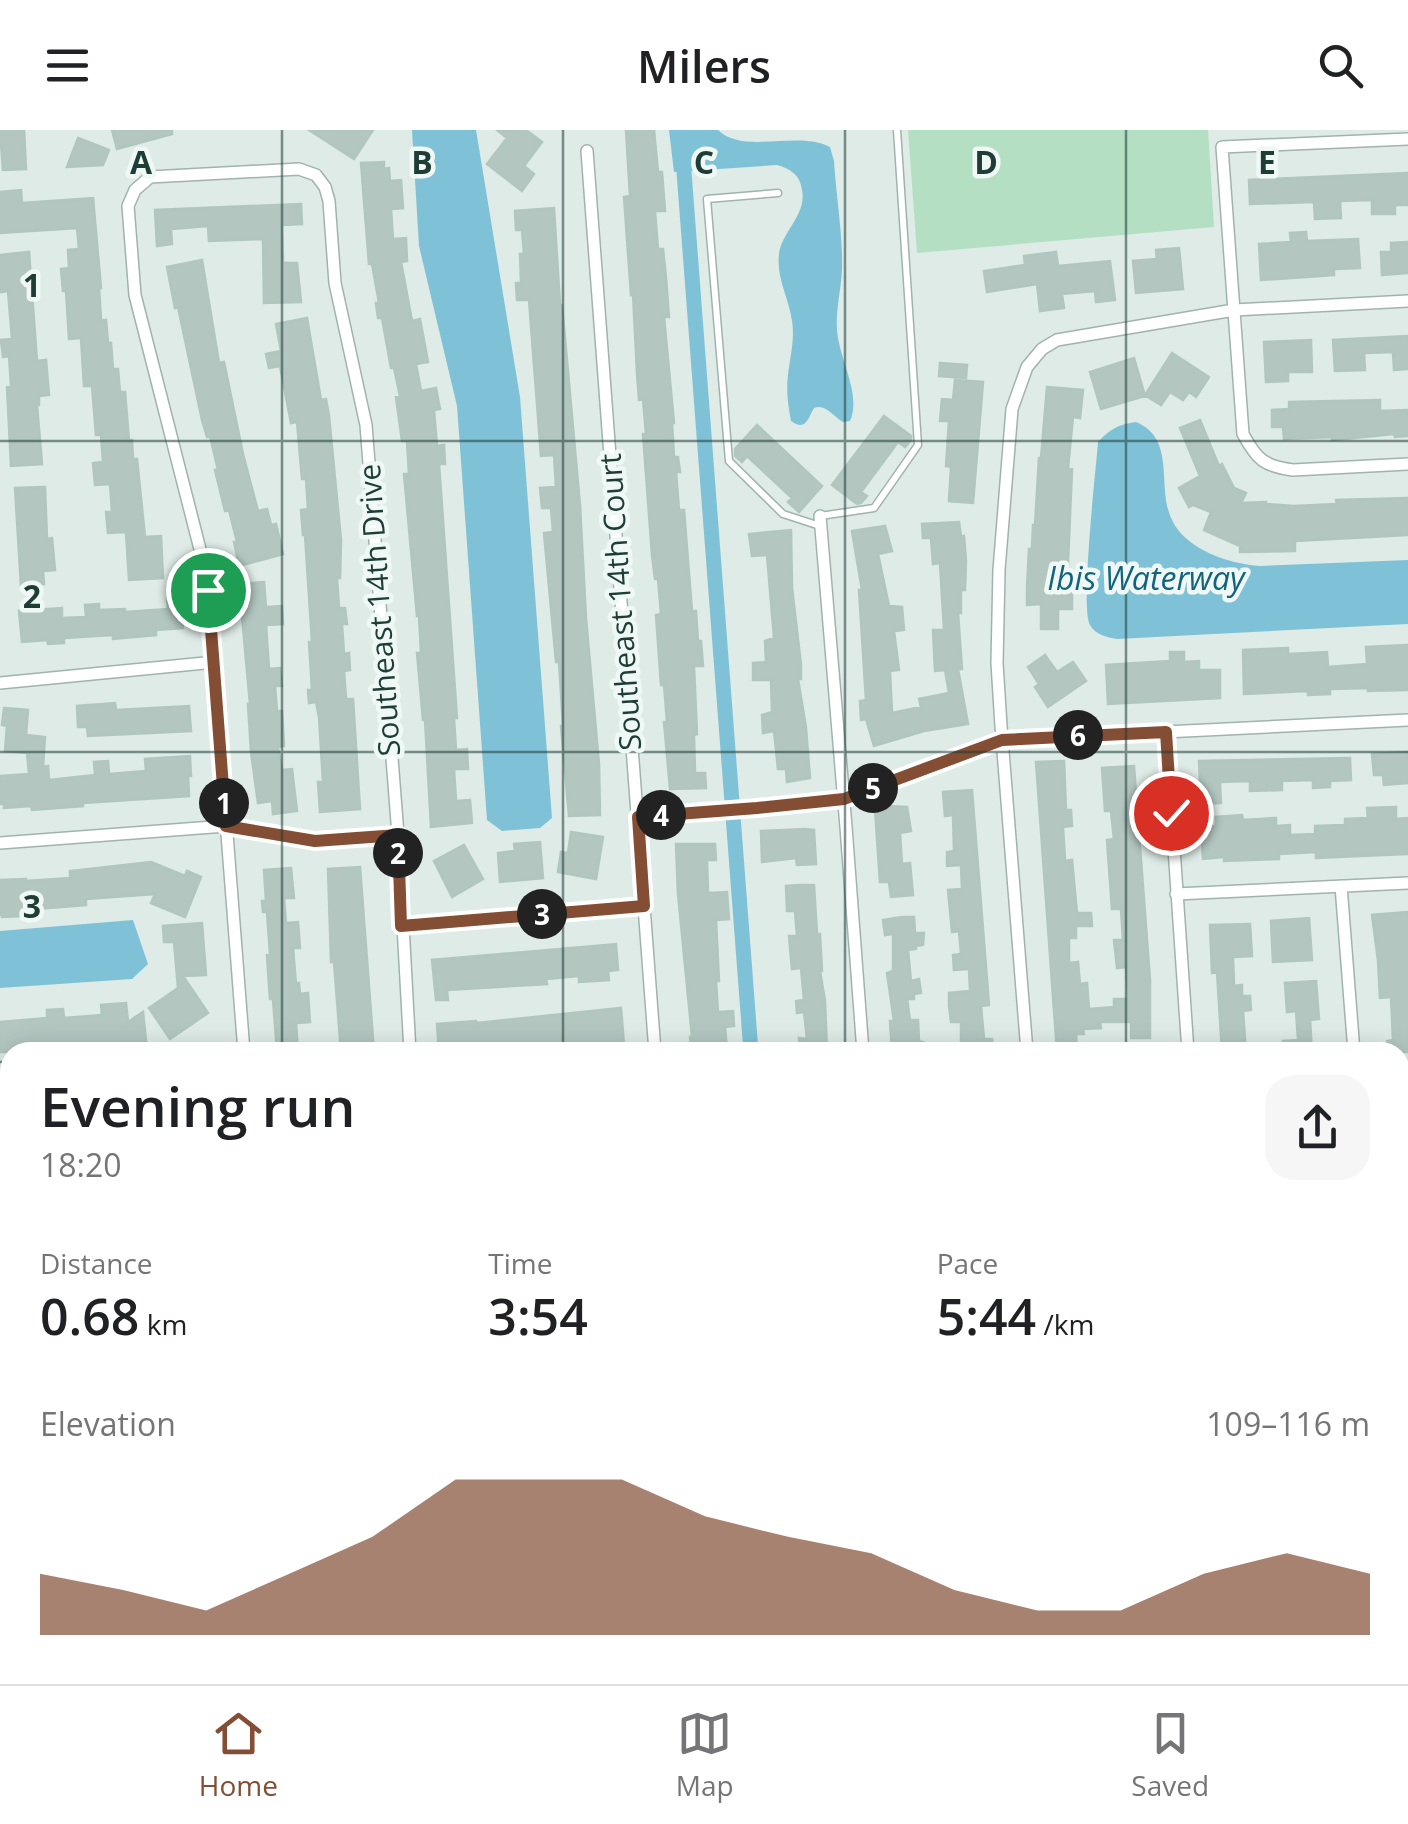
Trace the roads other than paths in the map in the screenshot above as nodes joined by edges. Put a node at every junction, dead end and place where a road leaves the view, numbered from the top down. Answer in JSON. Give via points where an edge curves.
{"nodes":[{"id":1,"x":897,"y":130,"type":"edge"},
{"id":2,"x":1408,"y":139,"type":"edge"},
{"id":3,"x":587,"y":151,"type":"dead end"},
{"id":4,"x":778,"y":194,"type":"dead end"},
{"id":5,"x":1408,"y":301,"type":"edge"},
{"id":6,"x":1234,"y":310,"type":"junction"},
{"id":7,"x":1408,"y":464,"type":"edge"},
{"id":8,"x":820,"y":521,"type":"junction"},
{"id":9,"x":215,"y":662,"type":"junction"},
{"id":10,"x":0,"y":683,"type":"edge"},
{"id":11,"x":1408,"y":720,"type":"edge"},
{"id":12,"x":1166,"y":732,"type":"junction"},
{"id":13,"x":1002,"y":740,"type":"junction"},
{"id":14,"x":844,"y":799,"type":"junction"},
{"id":15,"x":638,"y":817,"type":"junction"},
{"id":16,"x":226,"y":826,"type":"junction"},
{"id":17,"x":398,"y":835,"type":"junction"},
{"id":18,"x":0,"y":843,"type":"edge"},
{"id":19,"x":1408,"y":883,"type":"edge"},
{"id":20,"x":1342,"y":886,"type":"junction"},
{"id":21,"x":1176,"y":894,"type":"junction"},
{"id":22,"x":644,"y":906,"type":"junction"},
{"id":23,"x":401,"y":926,"type":"junction"},
{"id":24,"x":243,"y":1042,"type":"edge"},
{"id":25,"x":409,"y":1042,"type":"edge"},
{"id":26,"x":655,"y":1042,"type":"edge"},
{"id":27,"x":861,"y":1042,"type":"edge"},
{"id":28,"x":1025,"y":1042,"type":"edge"},
{"id":29,"x":1187,"y":1042,"type":"edge"},
{"id":30,"x":1353,"y":1042,"type":"edge"}],
"edges":[{"from":1,"to":8,"type":"lane","via":[[918,445],[874,508]]},
{"from":2,"to":6,"type":"street","via":[[1222,147]]},
{"from":3,"to":15,"type":"street","name":"Southeast 14th Court"},
{"from":4,"to":8,"type":"lane","via":[[707,199],[730,462],[782,514]]},
{"from":5,"to":6,"type":"street"},
{"from":6,"to":7,"type":"street","via":[[1243,434],[1263,462],[1294,470]]},
{"from":6,"to":13,"type":"street","via":[[1057,340],[1027,367],[1012,410],[999,570]]},
{"from":8,"to":14,"type":"street"},
{"from":9,"to":10,"type":"street"},
{"from":9,"to":16,"type":"street"},
{"from":9,"to":17,"type":"street","name":"Southeast 14th Drive","via":[[202,557],[135,295],[128,206],[150,177],[299,169],[316,175],[329,201],[335,283],[366,425]]},
{"from":11,"to":12,"type":"street"},
{"from":12,"to":13,"type":"street"},
{"from":12,"to":21,"type":"street"},
{"from":13,"to":14,"type":"street"},
{"from":13,"to":28,"type":"street"},
{"from":14,"to":15,"type":"street"},
{"from":14,"to":27,"type":"street"},
{"from":15,"to":22,"type":"street","name":"Southeast 14th Court"},
{"from":16,"to":17,"type":"street","via":[[315,841]]},
{"from":16,"to":18,"type":"street"},
{"from":16,"to":24,"type":"street"},
{"from":17,"to":23,"type":"street","name":"Southeast 14th Drive"},
{"from":19,"to":20,"type":"street"},
{"from":20,"to":21,"type":"street"},
{"from":20,"to":30,"type":"street"},
{"from":21,"to":29,"type":"street"},
{"from":22,"to":23,"type":"street"},
{"from":22,"to":26,"type":"street","name":"Southeast 14th Court"},
{"from":23,"to":25,"type":"street","name":"Southeast 14th Drive"}]}
